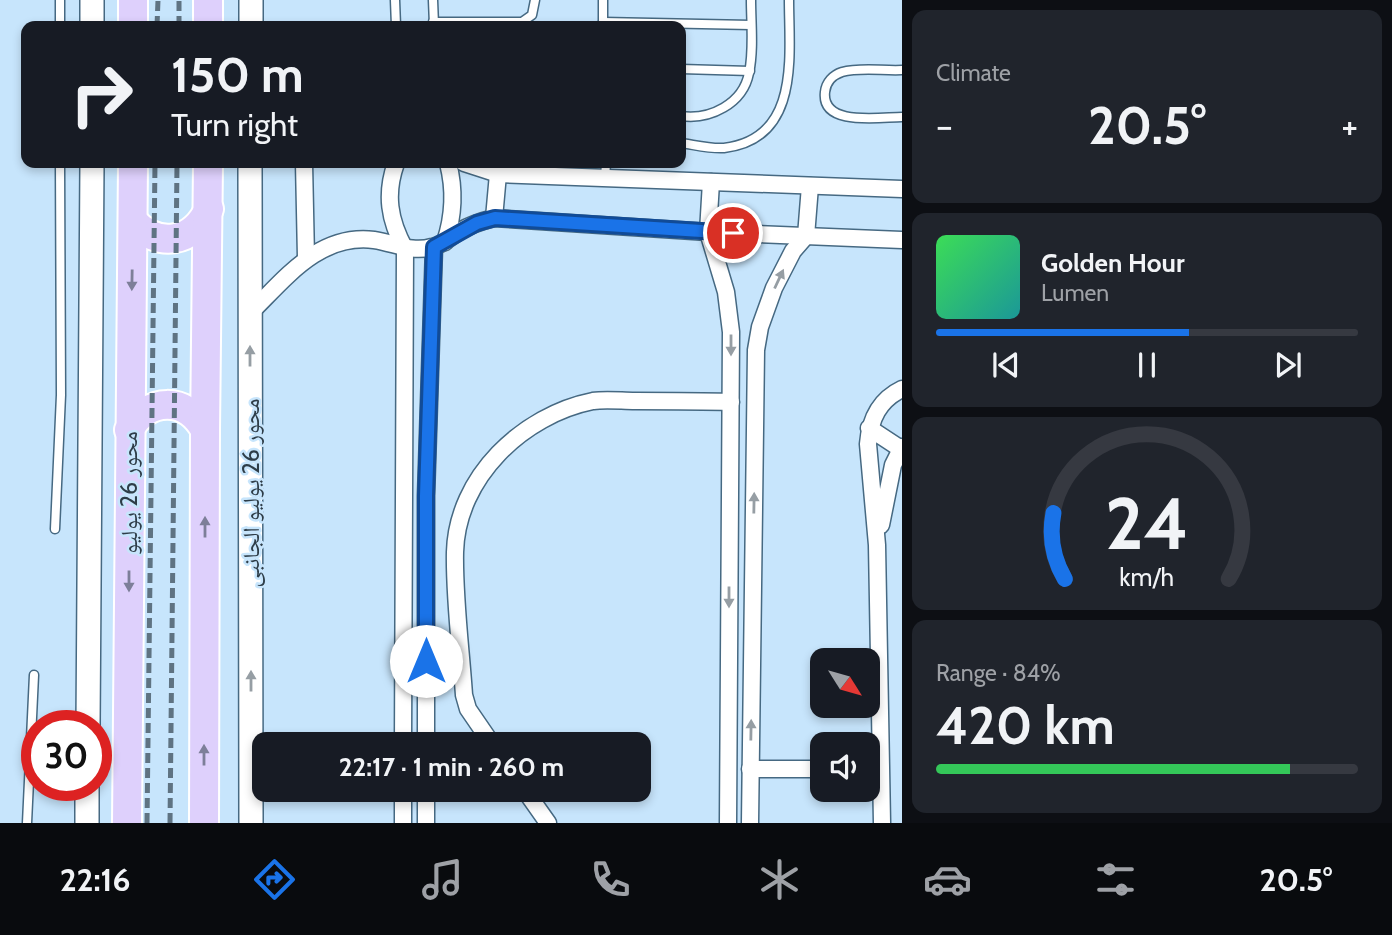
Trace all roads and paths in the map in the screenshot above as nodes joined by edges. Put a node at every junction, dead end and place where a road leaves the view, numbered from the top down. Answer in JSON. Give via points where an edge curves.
{"nodes":[{"id":1,"x":60,"y":0,"type":"edge"},
{"id":2,"x":92,"y":0,"type":"edge"},
{"id":3,"x":133,"y":0,"type":"edge"},
{"id":4,"x":208,"y":0,"type":"edge"},
{"id":5,"x":251,"y":0,"type":"edge"},
{"id":6,"x":395,"y":0,"type":"edge"},
{"id":7,"x":433,"y":0,"type":"edge"},
{"id":8,"x":535,"y":0,"type":"edge"},
{"id":9,"x":603,"y":0,"type":"edge"},
{"id":10,"x":751,"y":0,"type":"edge"},
{"id":11,"x":789,"y":0,"type":"edge"},
{"id":12,"x":60,"y":21,"type":"edge"},
{"id":13,"x":92,"y":21,"type":"edge"},
{"id":14,"x":133,"y":21,"type":"edge"},
{"id":15,"x":208,"y":21,"type":"edge"},
{"id":16,"x":251,"y":21,"type":"edge"},
{"id":17,"x":396,"y":21,"type":"edge"},
{"id":18,"x":433,"y":21,"type":"edge"},
{"id":19,"x":524,"y":21,"type":"edge"},
{"id":20,"x":603,"y":21,"type":"edge"},
{"id":21,"x":686,"y":25,"type":"edge"},
{"id":22,"x":751,"y":25,"type":"junction"},
{"id":23,"x":686,"y":69,"type":"edge"},
{"id":24,"x":902,"y":70,"type":"edge"},
{"id":25,"x":750,"y":71,"type":"junction"},
{"id":26,"x":686,"y":116,"type":"edge"},
{"id":27,"x":902,"y":117,"type":"edge"},
{"id":28,"x":686,"y":144,"type":"edge"},
{"id":29,"x":60,"y":168,"type":"edge"},
{"id":30,"x":92,"y":168,"type":"edge"},
{"id":31,"x":133,"y":168,"type":"edge"},
{"id":32,"x":208,"y":168,"type":"edge"},
{"id":33,"x":250,"y":168,"type":"edge"},
{"id":34,"x":304,"y":168,"type":"edge"},
{"id":35,"x":394,"y":168,"type":"edge"},
{"id":36,"x":449,"y":168,"type":"edge"},
{"id":37,"x":476,"y":168,"type":"edge"},
{"id":38,"x":606,"y":170,"type":"edge"},
{"id":39,"x":498,"y":174,"type":"junction"},
{"id":40,"x":711,"y":182,"type":"junction"},
{"id":41,"x":810,"y":186,"type":"junction"},
{"id":42,"x":900,"y":187,"type":"edge"},
{"id":43,"x":209,"y":209,"type":"junction"},
{"id":44,"x":495,"y":218,"type":"junction"},
{"id":45,"x":133,"y":221,"type":"junction"},
{"id":46,"x":708,"y":232,"type":"junction"},
{"id":47,"x":806,"y":236,"type":"junction"},
{"id":48,"x":902,"y":240,"type":"edge"},
{"id":49,"x":440,"y":244,"type":"junction"},
{"id":50,"x":405,"y":249,"type":"junction"},
{"id":51,"x":306,"y":258,"type":"junction"},
{"id":52,"x":250,"y":313,"type":"junction"},
{"id":53,"x":902,"y":388,"type":"edge"},
{"id":54,"x":404,"y":401,"type":"junction"},
{"id":55,"x":429,"y":402,"type":"junction"},
{"id":56,"x":731,"y":402,"type":"junction"},
{"id":57,"x":869,"y":428,"type":"junction"},
{"id":58,"x":129,"y":430,"type":"junction"},
{"id":59,"x":205,"y":430,"type":"junction"},
{"id":60,"x":901,"y":448,"type":"edge"},
{"id":61,"x":55,"y":529,"type":"dead end"},
{"id":62,"x":877,"y":545,"type":"junction"},
{"id":63,"x":34,"y":675,"type":"dead end"},
{"id":64,"x":88,"y":710,"type":"edge"},
{"id":65,"x":403,"y":732,"type":"edge"},
{"id":66,"x":426,"y":732,"type":"edge"},
{"id":67,"x":484,"y":732,"type":"edge"},
{"id":68,"x":874,"y":732,"type":"edge"},
{"id":69,"x":750,"y":769,"type":"junction"},
{"id":70,"x":810,"y":769,"type":"edge"},
{"id":71,"x":88,"y":801,"type":"edge"},
{"id":72,"x":403,"y":802,"type":"edge"},
{"id":73,"x":426,"y":802,"type":"edge"},
{"id":74,"x":533,"y":802,"type":"edge"},
{"id":75,"x":879,"y":802,"type":"edge"},
{"id":76,"x":545,"y":821,"type":"edge"},
{"id":77,"x":27,"y":823,"type":"edge"},
{"id":78,"x":87,"y":823,"type":"edge"},
{"id":79,"x":127,"y":823,"type":"edge"},
{"id":80,"x":204,"y":823,"type":"edge"},
{"id":81,"x":251,"y":823,"type":"edge"},
{"id":82,"x":403,"y":823,"type":"edge"},
{"id":83,"x":426,"y":823,"type":"edge"},
{"id":84,"x":728,"y":823,"type":"edge"},
{"id":85,"x":750,"y":823,"type":"edge"},
{"id":86,"x":882,"y":823,"type":"edge"}],
"edges":[{"from":1,"to":12,"type":"lane"},
{"from":2,"to":13,"type":"main road"},
{"from":3,"to":14,"type":"highway"},
{"from":4,"to":15,"type":"highway"},
{"from":5,"to":16,"type":"main road"},
{"from":6,"to":17,"type":"lane"},
{"from":7,"to":18,"type":"lane"},
{"from":8,"to":19,"type":"lane","via":[[532,15]]},
{"from":9,"to":20,"type":"lane"},
{"from":10,"to":22,"type":"lane"},
{"from":11,"to":28,"type":"lane","via":[[789,81],[776,117],[758,135],[736,146]]},
{"from":21,"to":22,"type":"lane"},
{"from":22,"to":25,"type":"lane"},
{"from":23,"to":25,"type":"lane"},
{"from":24,"to":27,"type":"lane","via":[[840,72],[829,80],[824,93],[828,107],[839,116]]},
{"from":25,"to":26,"type":"lane","via":[[727,106],[708,115]]},
{"from":29,"to":61,"type":"lane","via":[[61,395]]},
{"from":30,"to":64,"type":"main road"},
{"from":31,"to":45,"type":"highway","name":"محور 26 يوليو"},
{"from":32,"to":43,"type":"highway"},
{"from":33,"to":52,"type":"main road","name":"محور 26 يوليو الجانبى"},
{"from":34,"to":51,"type":"street"},
{"from":35,"to":50,"type":"street","via":[[390,214]]},
{"from":36,"to":49,"type":"street","via":[[453,195],[450,226]]},
{"from":37,"to":39,"type":"street"},
{"from":38,"to":39,"type":"street"},
{"from":38,"to":40,"type":"street"},
{"from":39,"to":44,"type":"street"},
{"from":40,"to":41,"type":"street"},
{"from":40,"to":46,"type":"street"},
{"from":41,"to":42,"type":"street"},
{"from":41,"to":47,"type":"street"},
{"from":43,"to":45,"type":"highway","via":[[192,232],[174,239],[147,234]]},
{"from":43,"to":59,"type":"highway"},
{"from":44,"to":46,"type":"street"},
{"from":44,"to":49,"type":"street"},
{"from":45,"to":58,"type":"highway","name":"محور 26 يوليو","one_way":true},
{"from":46,"to":47,"type":"street"},
{"from":46,"to":56,"type":"street","one_way":true,"via":[[729,312]]},
{"from":47,"to":48,"type":"street"},
{"from":69,"to":47,"type":"street","one_way":true,"via":[[756,350],[774,288]]},
{"from":49,"to":50,"type":"street"},
{"from":49,"to":55,"type":"street"},
{"from":50,"to":51,"type":"street","via":[[354,240]]},
{"from":50,"to":54,"type":"street"},
{"from":51,"to":52,"type":"street"},
{"from":81,"to":52,"type":"main road","name":"محور 26 يوليو الجانبى","one_way":true},
{"from":53,"to":57,"type":"street","via":[[882,403]]},
{"from":54,"to":55,"type":"street"},
{"from":54,"to":65,"type":"street"},
{"from":55,"to":66,"type":"street"},
{"from":56,"to":67,"type":"street","via":[[596,401],[569,407],[521,433],[483,473],[460,523],[455,550],[464,695]]},
{"from":56,"to":84,"type":"street","one_way":true},
{"from":57,"to":60,"type":"street"},
{"from":57,"to":62,"type":"street"},
{"from":58,"to":59,"type":"highway","via":[[148,409],[167,405],[193,414]]},
{"from":58,"to":79,"type":"highway","name":"محور 26 يوليو","one_way":true},
{"from":80,"to":59,"type":"highway","one_way":true},
{"from":60,"to":62,"type":"street","via":[[888,483]]},
{"from":62,"to":68,"type":"street"},
{"from":63,"to":77,"type":"lane"},
{"from":69,"to":70,"type":"street"},
{"from":69,"to":85,"type":"street"},
{"from":71,"to":78,"type":"main road"},
{"from":72,"to":82,"type":"street"},
{"from":73,"to":83,"type":"street"},
{"from":74,"to":76,"type":"street"},
{"from":75,"to":86,"type":"street"}]}
